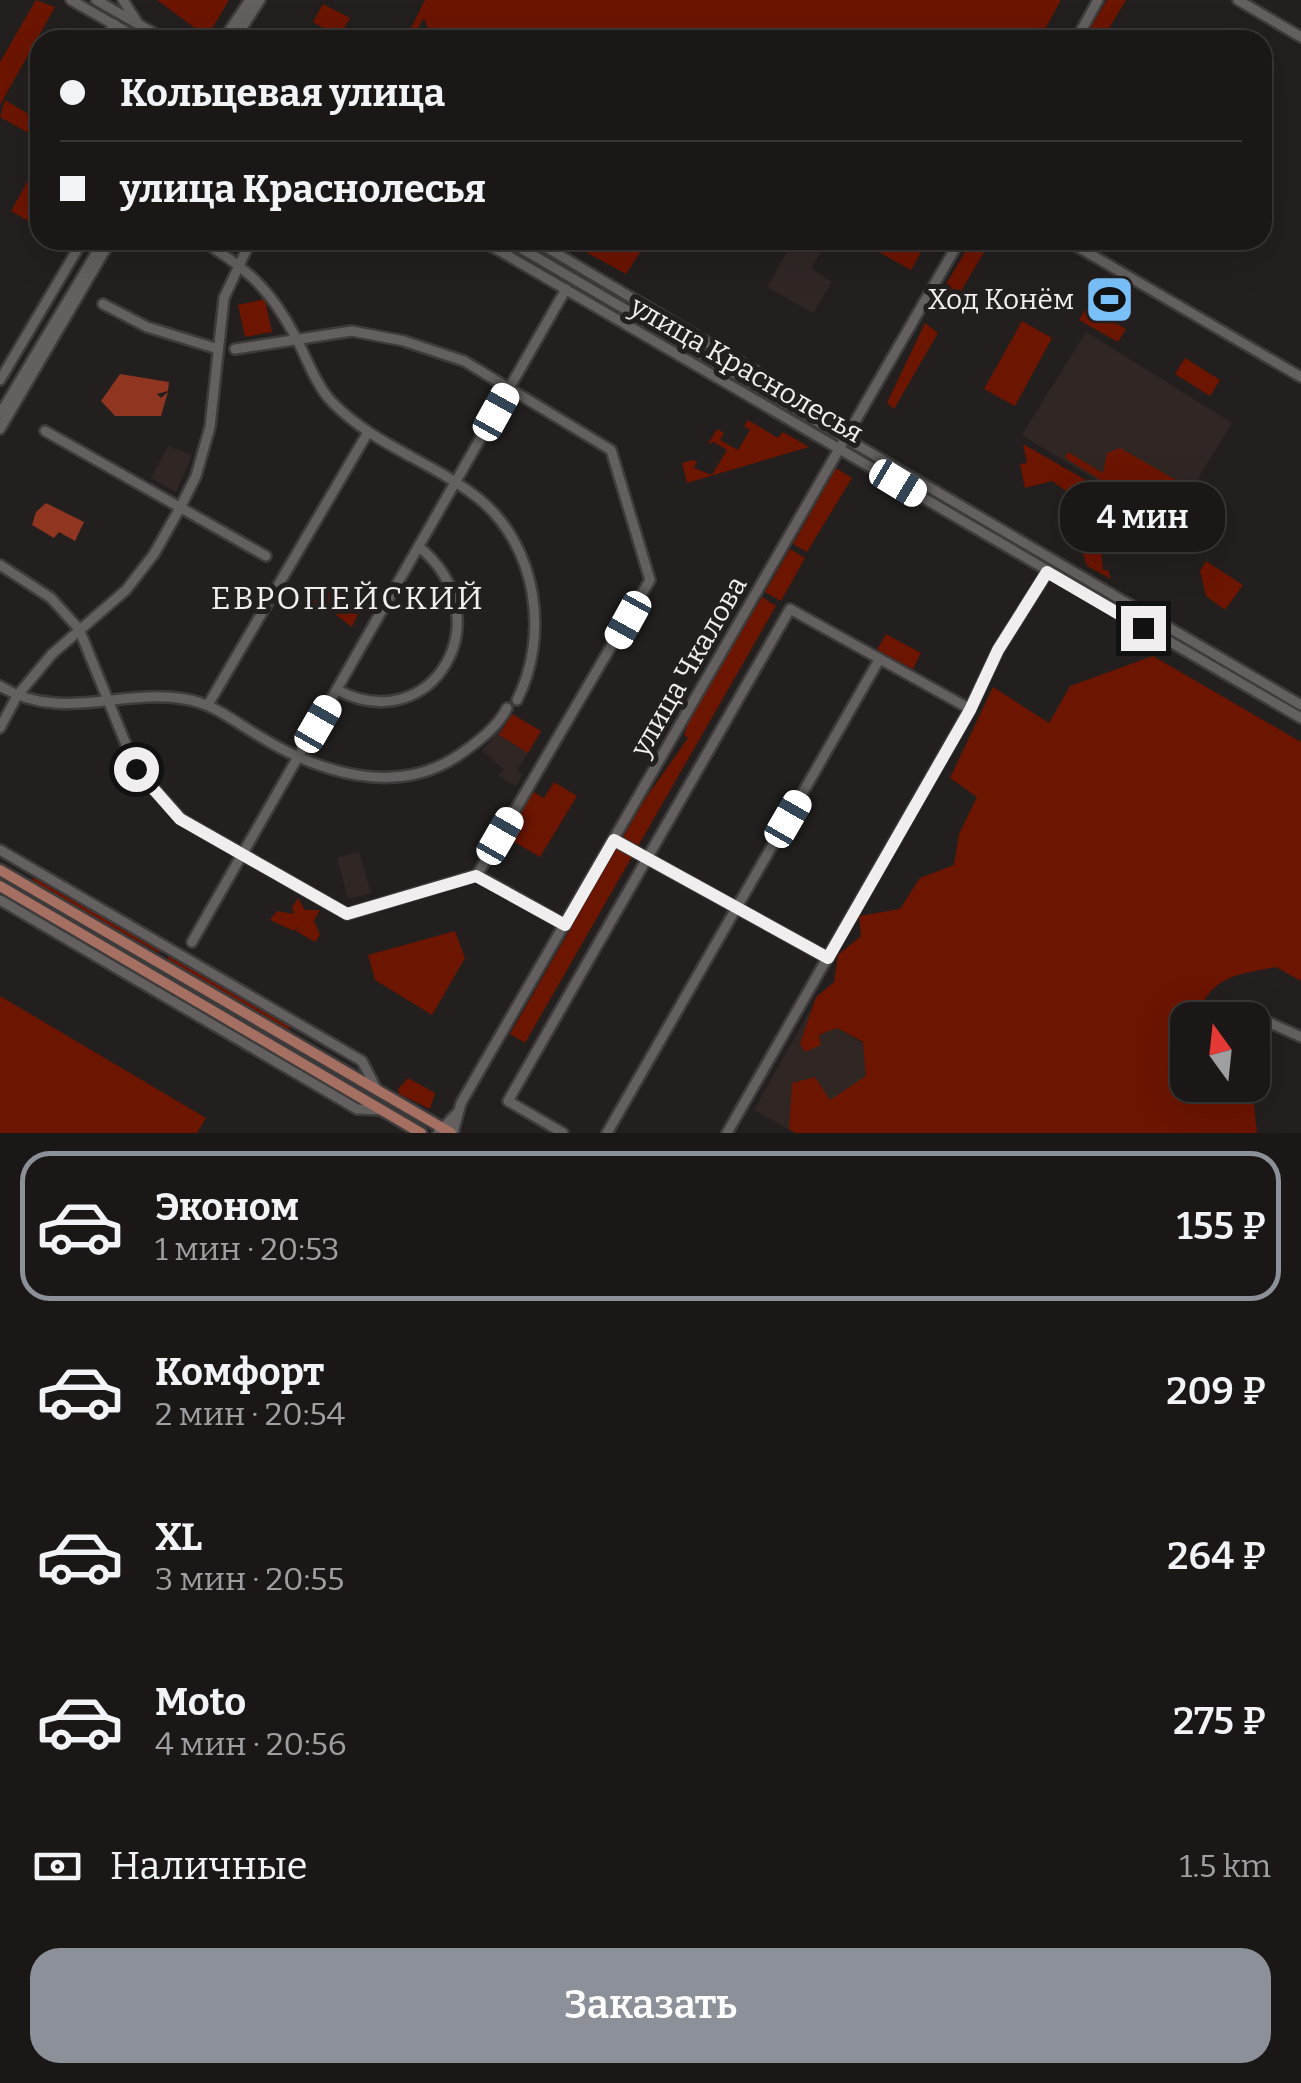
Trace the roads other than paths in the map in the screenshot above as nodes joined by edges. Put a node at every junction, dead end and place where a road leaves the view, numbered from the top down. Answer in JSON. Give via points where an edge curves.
{"nodes":[{"id":1,"x":71,"y":0,"type":"edge"},
{"id":2,"x":96,"y":0,"type":"edge"},
{"id":3,"x":122,"y":0,"type":"edge"},
{"id":4,"x":250,"y":0,"type":"edge"},
{"id":5,"x":260,"y":0,"type":"edge"},
{"id":6,"x":1098,"y":0,"type":"edge"},
{"id":7,"x":1238,"y":0,"type":"edge"},
{"id":8,"x":114,"y":24,"type":"junction"},
{"id":9,"x":138,"y":24,"type":"junction"},
{"id":10,"x":111,"y":30,"type":"edge"},
{"id":11,"x":124,"y":30,"type":"edge"},
{"id":12,"x":148,"y":30,"type":"edge"},
{"id":13,"x":230,"y":30,"type":"edge"},
{"id":14,"x":240,"y":30,"type":"edge"},
{"id":15,"x":1082,"y":30,"type":"edge"},
{"id":16,"x":1301,"y":37,"type":"edge"},
{"id":17,"x":76,"y":250,"type":"edge"},
{"id":18,"x":98,"y":250,"type":"edge"},
{"id":19,"x":106,"y":250,"type":"edge"},
{"id":20,"x":216,"y":250,"type":"edge"},
{"id":21,"x":246,"y":250,"type":"edge"},
{"id":22,"x":499,"y":250,"type":"edge"},
{"id":23,"x":524,"y":250,"type":"edge"},
{"id":24,"x":551,"y":250,"type":"edge"},
{"id":25,"x":954,"y":250,"type":"edge"},
{"id":26,"x":1083,"y":250,"type":"edge"},
{"id":27,"x":238,"y":264,"type":"junction"},
{"id":28,"x":566,"y":290,"type":"junction"},
{"id":29,"x":103,"y":304,"type":"dead end"},
{"id":30,"x":296,"y":337,"type":"junction"},
{"id":31,"x":215,"y":348,"type":"junction"},
{"id":32,"x":235,"y":349,"type":"dead end"},
{"id":33,"x":1301,"y":377,"type":"edge"},
{"id":34,"x":0,"y":380,"type":"edge"},
{"id":35,"x":510,"y":388,"type":"junction"},
{"id":36,"x":783,"y":403,"type":"junction"},
{"id":37,"x":0,"y":414,"type":"edge"},
{"id":38,"x":0,"y":429,"type":"edge"},
{"id":39,"x":44,"y":431,"type":"dead end"},
{"id":40,"x":367,"y":434,"type":"junction"},
{"id":41,"x":845,"y":438,"type":"junction"},
{"id":42,"x":838,"y":449,"type":"junction"},
{"id":43,"x":454,"y":484,"type":"junction"},
{"id":44,"x":180,"y":508,"type":"junction"},
{"id":45,"x":419,"y":547,"type":"junction"},
{"id":46,"x":266,"y":556,"type":"dead end"},
{"id":47,"x":0,"y":565,"type":"edge"},
{"id":48,"x":1047,"y":572,"type":"junction"},
{"id":49,"x":1114,"y":595,"type":"junction"},
{"id":50,"x":1108,"y":606,"type":"junction"},
{"id":51,"x":79,"y":630,"type":"junction"},
{"id":52,"x":879,"y":660,"type":"junction"},
{"id":53,"x":0,"y":686,"type":"edge"},
{"id":54,"x":337,"y":690,"type":"junction"},
{"id":55,"x":17,"y":696,"type":"junction"},
{"id":56,"x":106,"y":700,"type":"junction"},
{"id":57,"x":516,"y":700,"type":"dead end"},
{"id":58,"x":209,"y":703,"type":"junction"},
{"id":59,"x":1301,"y":705,"type":"edge"},
{"id":60,"x":507,"y":708,"type":"dead end"},
{"id":61,"x":970,"y":710,"type":"junction"},
{"id":62,"x":1301,"y":718,"type":"edge"},
{"id":63,"x":0,"y":728,"type":"edge"},
{"id":64,"x":298,"y":757,"type":"junction"},
{"id":65,"x":614,"y":840,"type":"junction"},
{"id":66,"x":0,"y":850,"type":"edge"},
{"id":67,"x":244,"y":855,"type":"junction"},
{"id":68,"x":648,"y":860,"type":"junction"},
{"id":69,"x":0,"y":870,"type":"edge"},
{"id":70,"x":476,"y":876,"type":"junction"},
{"id":71,"x":0,"y":886,"type":"edge"},
{"id":72,"x":0,"y":900,"type":"edge"},
{"id":73,"x":736,"y":909,"type":"junction"},
{"id":74,"x":565,"y":925,"type":"junction"},
{"id":75,"x":192,"y":942,"type":"dead end"},
{"id":76,"x":828,"y":958,"type":"junction"},
{"id":77,"x":1270,"y":1022,"type":"edge"},
{"id":78,"x":1301,"y":1036,"type":"edge"},
{"id":79,"x":377,"y":1090,"type":"junction"},
{"id":80,"x":382,"y":1110,"type":"junction"},
{"id":81,"x":446,"y":1132,"type":"edge"},
{"id":82,"x":421,"y":1133,"type":"edge"},
{"id":83,"x":563,"y":1133,"type":"edge"},
{"id":84,"x":606,"y":1133,"type":"edge"},
{"id":85,"x":727,"y":1133,"type":"edge"}],
"edges":[{"from":1,"to":8,"type":"street"},
{"from":2,"to":9,"type":"street"},
{"from":3,"to":9,"type":"street"},
{"from":4,"to":13,"type":"street"},
{"from":5,"to":14,"type":"street"},
{"from":6,"to":15,"type":"street"},
{"from":7,"to":16,"type":"street"},
{"from":8,"to":10,"type":"street"},
{"from":8,"to":11,"type":"street"},
{"from":9,"to":12,"type":"street"},
{"from":17,"to":34,"type":"street"},
{"from":18,"to":37,"type":"street"},
{"from":19,"to":38,"type":"street"},
{"from":20,"to":27,"type":"street"},
{"from":21,"to":27,"type":"street"},
{"from":22,"to":28,"type":"street","name":"улица Краснолесья"},
{"from":23,"to":36,"type":"street","name":"улица Краснолесья"},
{"from":24,"to":36,"type":"street","name":"улица Краснолесья","via":[[774,382]]},
{"from":25,"to":41,"type":"street","name":"улица Чкалова"},
{"from":26,"to":33,"type":"street"},
{"from":27,"to":30,"type":"street","via":[[270,296]]},
{"from":27,"to":31,"type":"street"},
{"from":28,"to":35,"type":"street"},
{"from":28,"to":42,"type":"street","name":"улица Краснолесья"},
{"from":29,"to":31,"type":"street","via":[[147,327]]},
{"from":30,"to":32,"type":"street"},
{"from":30,"to":35,"type":"street","via":[[352,331],[404,341],[464,362]]},
{"from":30,"to":40,"type":"street","via":[[329,398]]},
{"from":31,"to":44,"type":"street","via":[[210,428]]},
{"from":35,"to":43,"type":"street"},
{"from":35,"to":70,"type":"street","via":[[611,450],[650,580]]},
{"from":36,"to":41,"type":"street","name":"улица Краснолесья"},
{"from":39,"to":44,"type":"street"},
{"from":40,"to":43,"type":"street"},
{"from":40,"to":58,"type":"street"},
{"from":41,"to":42,"type":"street","name":"улица Чкалова"},
{"from":41,"to":49,"type":"street","name":"улица Краснолесья"},
{"from":42,"to":48,"type":"street","name":"улица Краснолесья"},
{"from":42,"to":65,"type":"street","name":"улица Чкалова"},
{"from":43,"to":45,"type":"street"},
{"from":43,"to":57,"type":"street","via":[[499,522],[527,575],[536,634]]},
{"from":44,"to":46,"type":"street"},
{"from":44,"to":51,"type":"street","via":[[126,590]]},
{"from":45,"to":54,"type":"street"},
{"from":45,"to":54,"type":"street","via":[[449,583],[458,608],[459,634],[446,668],[432,683],[402,696],[366,698]]},
{"from":47,"to":51,"type":"street","via":[[51,598]]},
{"from":48,"to":50,"type":"street","name":"улица Краснолесья"},
{"from":48,"to":61,"type":"street"},
{"from":49,"to":50,"type":"street"},
{"from":49,"to":59,"type":"street","name":"улица Краснолесья"},
{"from":50,"to":62,"type":"street","name":"улица Краснолесья"},
{"from":51,"to":55,"type":"street"},
{"from":51,"to":56,"type":"street"},
{"from":52,"to":61,"type":"street"},
{"from":52,"to":68,"type":"street","via":[[790,609]]},
{"from":52,"to":73,"type":"street"},
{"from":53,"to":55,"type":"street"},
{"from":54,"to":64,"type":"street"},
{"from":55,"to":56,"type":"street","via":[[68,706]]},
{"from":55,"to":63,"type":"street"},
{"from":56,"to":58,"type":"street","via":[[148,696]]},
{"from":56,"to":67,"type":"street","via":[[136,769],[152,789],[180,819]]},
{"from":58,"to":64,"type":"street"},
{"from":60,"to":64,"type":"street","via":[[476,743],[426,771],[346,775]]},
{"from":61,"to":76,"type":"street"},
{"from":64,"to":67,"type":"street"},
{"from":65,"to":68,"type":"street"},
{"from":65,"to":74,"type":"street","name":"улица Чкалова"},
{"from":66,"to":79,"type":"street","via":[[362,1061]]},
{"from":67,"to":70,"type":"street","via":[[347,914]]},
{"from":67,"to":75,"type":"street"},
{"from":68,"to":73,"type":"street"},
{"from":68,"to":83,"type":"street","via":[[508,1101]]},
{"from":69,"to":79,"type":"main road"},
{"from":70,"to":74,"type":"street"},
{"from":71,"to":80,"type":"main road"},
{"from":72,"to":80,"type":"street","via":[[357,1109]]},
{"from":73,"to":76,"type":"street"},
{"from":73,"to":84,"type":"street"},
{"from":74,"to":81,"type":"street","name":"улица Чкалова"},
{"from":76,"to":85,"type":"street"},
{"from":77,"to":78,"type":"street"},
{"from":79,"to":81,"type":"main road"},
{"from":80,"to":82,"type":"main road"}]}
